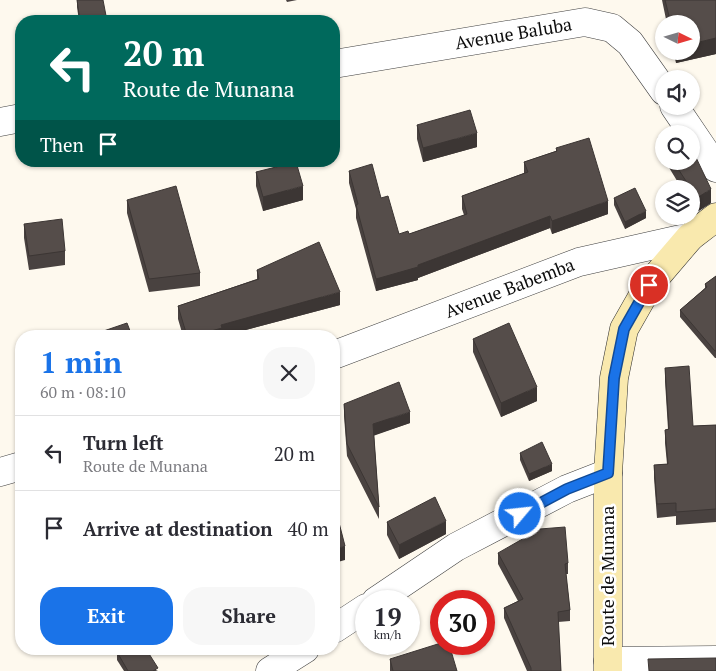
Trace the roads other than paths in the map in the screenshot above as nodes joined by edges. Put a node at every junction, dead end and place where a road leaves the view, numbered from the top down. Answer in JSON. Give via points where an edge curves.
{"nodes":[{"id":1,"x":340,"y":63,"type":"edge"},
{"id":2,"x":655,"y":78,"type":"edge"},
{"id":3,"x":680,"y":115,"type":"edge"},
{"id":4,"x":15,"y":119,"type":"edge"},
{"id":5,"x":0,"y":122,"type":"edge"},
{"id":6,"x":716,"y":168,"type":"edge"},
{"id":7,"x":716,"y":217,"type":"edge"},
{"id":8,"x":690,"y":237,"type":"junction"},
{"id":9,"x":340,"y":353,"type":"edge"},
{"id":10,"x":15,"y":468,"type":"edge"},
{"id":11,"x":0,"y":472,"type":"edge"},
{"id":12,"x":608,"y":473,"type":"junction"},
{"id":13,"x":393,"y":590,"type":"edge"},
{"id":14,"x":355,"y":615,"type":"edge"},
{"id":15,"x":340,"y":625,"type":"edge"},
{"id":16,"x":295,"y":655,"type":"edge"},
{"id":17,"x":716,"y":660,"type":"edge"},
{"id":18,"x":608,"y":666,"type":"edge"},
{"id":19,"x":270,"y":671,"type":"edge"}],
"edges":[{"from":1,"to":2,"type":"street","name":"Avenue Baluba","via":[[585,22],[612,28],[630,42]]},
{"from":3,"to":6,"type":"street"},
{"from":4,"to":5,"type":"street"},
{"from":7,"to":8,"type":"main road","name":"Route de Munana"},
{"from":8,"to":9,"type":"street","name":"Avenue Babemba","via":[[579,262]]},
{"from":8,"to":12,"type":"main road","name":"Route de Munana","via":[[649,285],[624,329],[614,378]]},
{"from":10,"to":11,"type":"street"},
{"from":12,"to":13,"type":"street","via":[[567,489],[456,548]]},
{"from":12,"to":18,"type":"main road","name":"Route de Munana"},
{"from":14,"to":15,"type":"street"},
{"from":16,"to":19,"type":"street"},
{"from":17,"to":18,"type":"street"}]}
